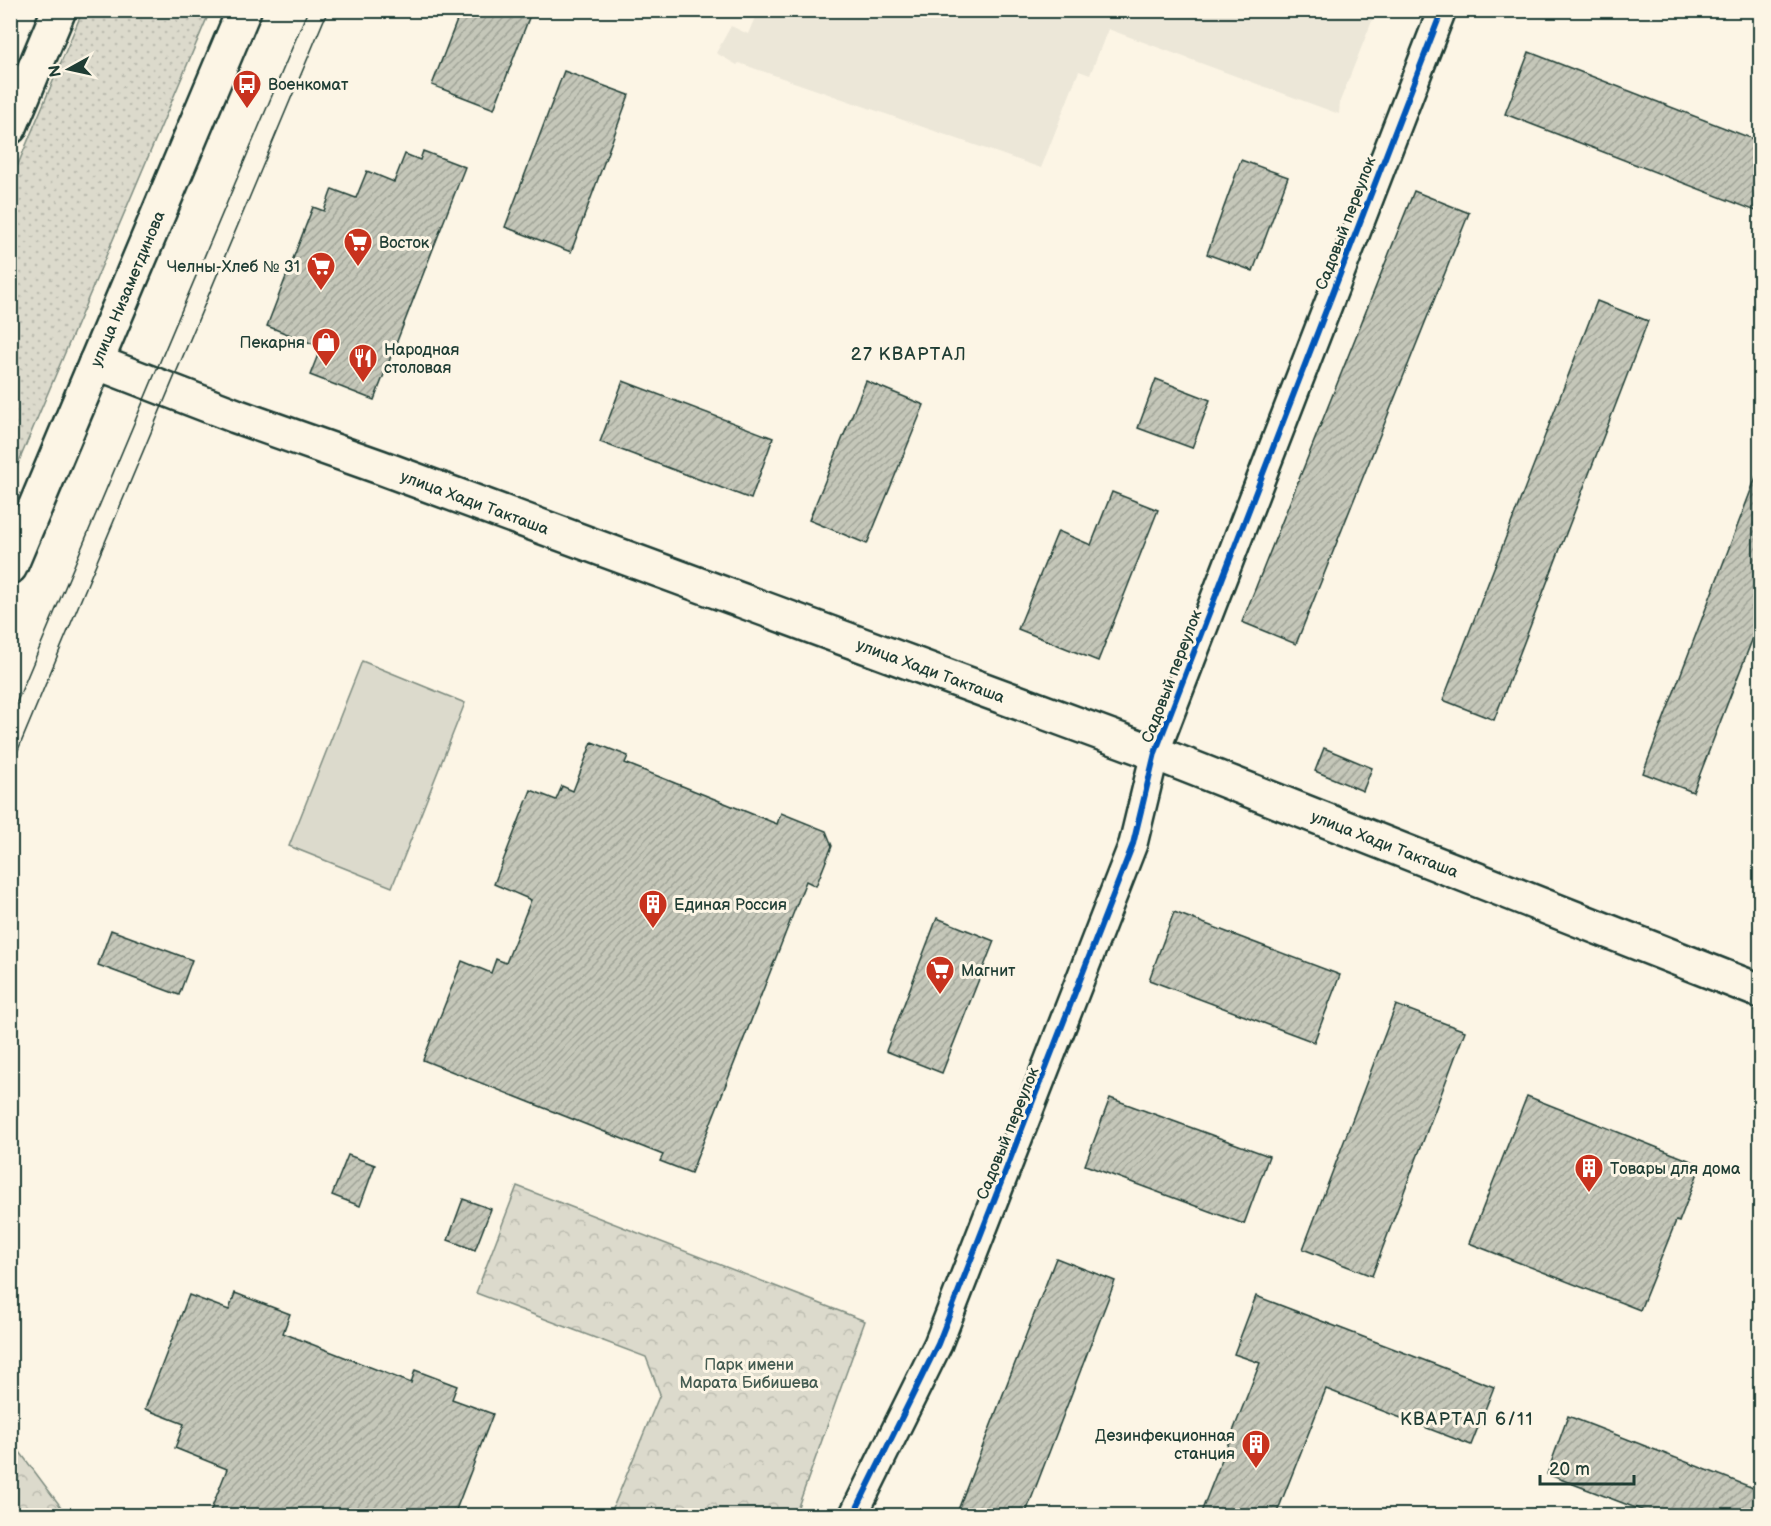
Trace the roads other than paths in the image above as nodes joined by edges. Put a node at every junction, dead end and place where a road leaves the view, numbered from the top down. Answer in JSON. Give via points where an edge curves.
{"nodes":[{"id":1,"x":59,"y":10,"type":"edge"},
{"id":2,"x":244,"y":10,"type":"edge"},
{"id":3,"x":1442,"y":10,"type":"edge"},
{"id":4,"x":10,"y":127,"type":"edge"},
{"id":5,"x":96,"y":362,"type":"junction"},
{"id":6,"x":10,"y":567,"type":"edge"},
{"id":7,"x":1155,"y":753,"type":"junction"},
{"id":8,"x":1761,"y":990,"type":"edge"},
{"id":9,"x":853,"y":1515,"type":"edge"}],
"edges":[{"from":1,"to":4,"type":"main road"},
{"from":2,"to":5,"type":"main road","name":"улица Низаметдинова"},
{"from":3,"to":7,"type":"street","name":"Садовый переулок"},
{"from":5,"to":6,"type":"main road","name":"улица Низаметдинова"},
{"from":5,"to":7,"type":"main road","name":"улица Хади Такташа"},
{"from":7,"to":8,"type":"main road","name":"улица Хади Такташа"},
{"from":7,"to":9,"type":"street","name":"Садовый переулок","via":[[1133,844],[938,1344]]}]}
